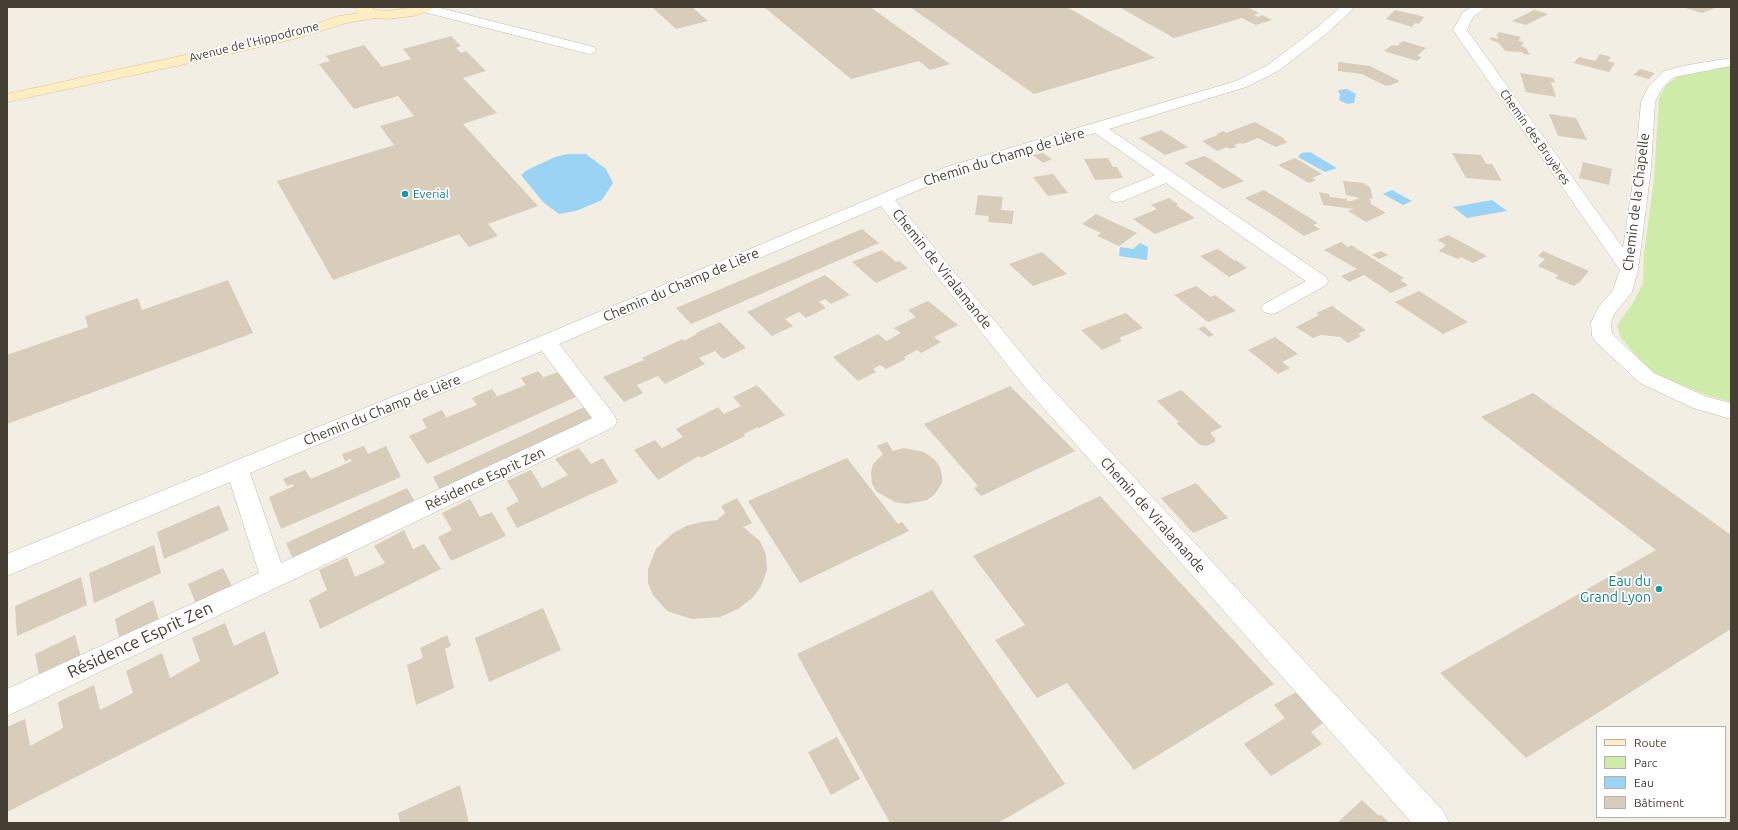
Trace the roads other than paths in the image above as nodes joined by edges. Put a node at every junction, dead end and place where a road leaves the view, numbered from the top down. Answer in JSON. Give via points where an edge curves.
{"nodes":[{"id":1,"x":353,"y":7,"type":"edge"},
{"id":2,"x":359,"y":7,"type":"edge"},
{"id":3,"x":426,"y":7,"type":"edge"},
{"id":4,"x":1349,"y":7,"type":"edge"},
{"id":5,"x":1481,"y":7,"type":"edge"},
{"id":6,"x":375,"y":14,"type":"junction"},
{"id":7,"x":589,"y":50,"type":"dead end"},
{"id":8,"x":1731,"y":62,"type":"edge"},
{"id":9,"x":134,"y":70,"type":"junction"},
{"id":10,"x":7,"y":98,"type":"edge"},
{"id":11,"x":1098,"y":128,"type":"junction"},
{"id":12,"x":1168,"y":176,"type":"junction"},
{"id":13,"x":1116,"y":197,"type":"dead end"},
{"id":14,"x":884,"y":198,"type":"junction"},
{"id":15,"x":1629,"y":270,"type":"junction"},
{"id":16,"x":1271,"y":308,"type":"dead end"},
{"id":17,"x":546,"y":342,"type":"junction"},
{"id":18,"x":1731,"y":411,"type":"edge"},
{"id":19,"x":237,"y":469,"type":"junction"},
{"id":20,"x":7,"y":565,"type":"edge"},
{"id":21,"x":274,"y":578,"type":"junction"},
{"id":22,"x":7,"y":703,"type":"edge"},
{"id":23,"x":1432,"y":823,"type":"edge"}],
"edges":[{"from":1,"to":9,"type":"main road","name":"Avenue de l'Hippodrome","via":[[332,18],[187,54]]},
{"from":2,"to":6,"type":"main road","name":"Avenue de l'Hippodrome"},
{"from":3,"to":6,"type":"main road","name":"Avenue de l'Hippodrome","via":[[400,14]]},
{"from":3,"to":7,"type":"street"},
{"from":4,"to":11,"type":"street","name":"Chemin du Champ de Lière","via":[[1274,68],[1241,84]]},
{"from":5,"to":15,"type":"street","name":"Chemin des Bruyères","via":[[1468,15],[1460,30]]},
{"from":6,"to":9,"type":"main road","name":"Avenue de l'Hippodrome","via":[[348,18],[298,34]]},
{"from":8,"to":15,"type":"street","name":"Chemin de la Chapelle","via":[[1669,74],[1656,86],[1648,102],[1643,168]]},
{"from":9,"to":10,"type":"main road","name":"Avenue de l'Hippodrome"},
{"from":11,"to":12,"type":"street"},
{"from":11,"to":14,"type":"street","name":"Chemin du Champ de Lière","via":[[952,170]]},
{"from":12,"to":13,"type":"street"},
{"from":12,"to":16,"type":"street","via":[[1319,281]]},
{"from":14,"to":17,"type":"street","name":"Chemin du Champ de Lière"},
{"from":14,"to":23,"type":"street","name":"Chemin de Viralamande","via":[[1033,382]]},
{"from":15,"to":18,"type":"street","name":"Chemin de la Chapelle","via":[[1622,292],[1605,312],[1601,324],[1602,336],[1647,378],[1701,403]]},
{"from":17,"to":19,"type":"street","name":"Chemin du Champ de Lière"},
{"from":17,"to":21,"type":"street","name":"Résidence Esprit Zen","via":[[606,421]]},
{"from":19,"to":20,"type":"street","name":"Chemin du Champ de Lière"},
{"from":19,"to":21,"type":"street"},
{"from":21,"to":22,"type":"street","name":"Résidence Esprit Zen"}]}
